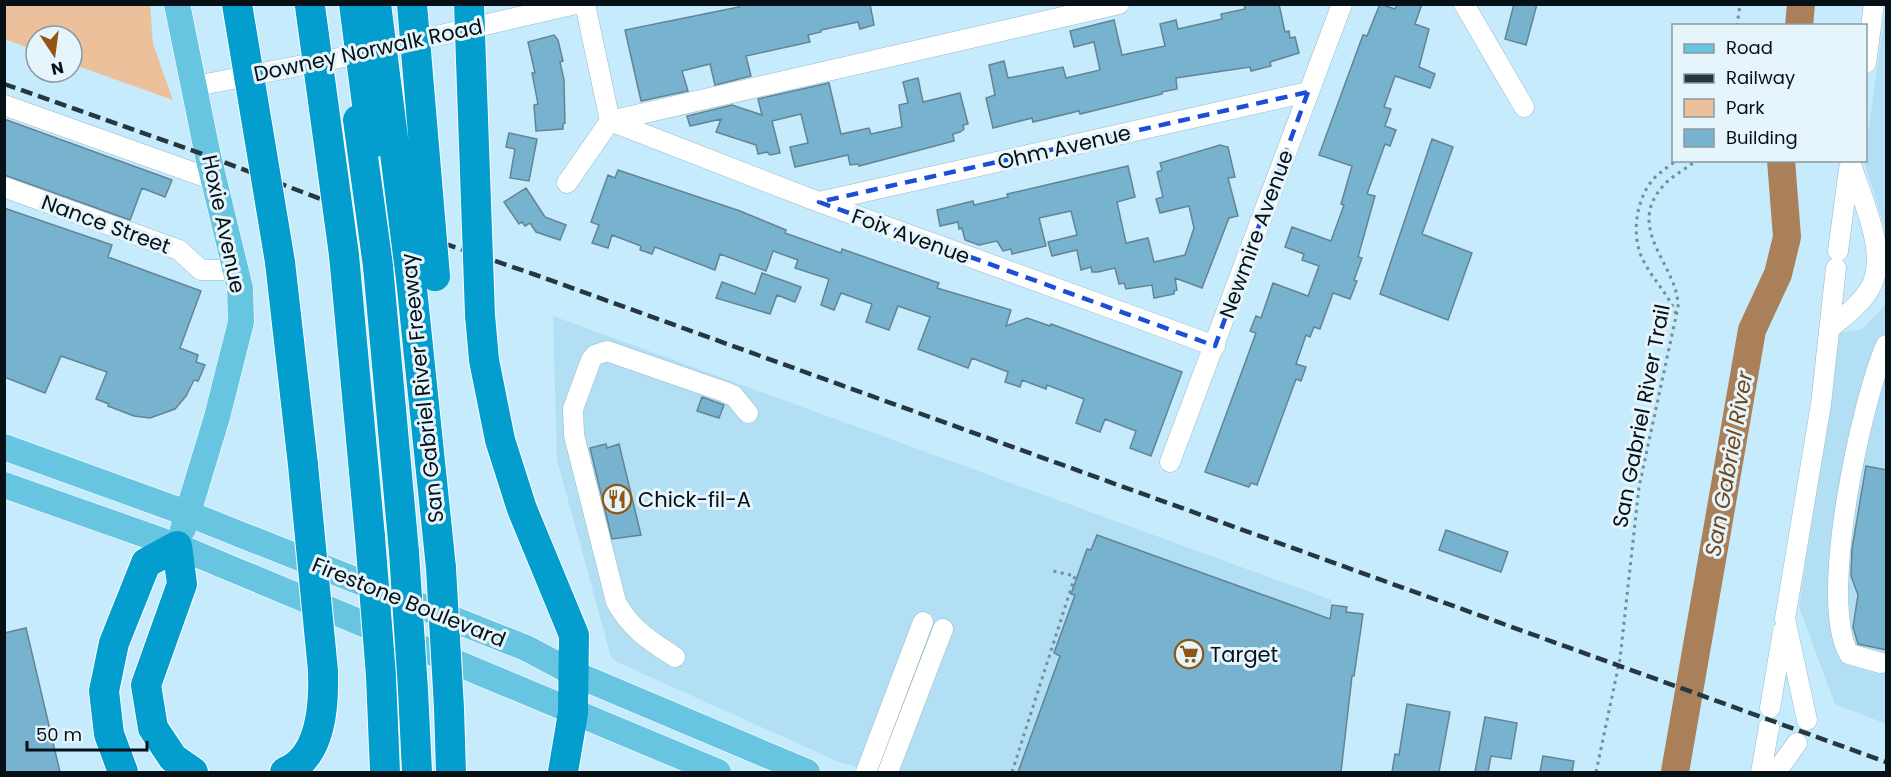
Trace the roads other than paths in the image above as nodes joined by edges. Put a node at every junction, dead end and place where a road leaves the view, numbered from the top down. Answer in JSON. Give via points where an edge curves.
{"nodes":[{"id":1,"x":177,"y":4,"type":"edge"},
{"id":2,"x":237,"y":4,"type":"edge"},
{"id":3,"x":342,"y":4,"type":"edge"},
{"id":4,"x":354,"y":4,"type":"edge"},
{"id":5,"x":376,"y":4,"type":"edge"},
{"id":6,"x":412,"y":4,"type":"edge"},
{"id":7,"x":469,"y":4,"type":"edge"},
{"id":8,"x":576,"y":4,"type":"edge"},
{"id":9,"x":585,"y":4,"type":"edge"},
{"id":10,"x":1119,"y":4,"type":"edge"},
{"id":11,"x":1342,"y":4,"type":"edge"},
{"id":12,"x":1464,"y":4,"type":"edge"},
{"id":13,"x":1874,"y":4,"type":"edge"},
{"id":14,"x":310,"y":5,"type":"edge"},
{"id":15,"x":1867,"y":56,"type":"edge"},
{"id":16,"x":196,"y":86,"type":"junction"},
{"id":17,"x":1308,"y":92,"type":"junction"},
{"id":18,"x":4,"y":105,"type":"edge"},
{"id":19,"x":1524,"y":107,"type":"dead end"},
{"id":20,"x":610,"y":121,"type":"junction"},
{"id":21,"x":1850,"y":162,"type":"edge"},
{"id":22,"x":1850,"y":162,"type":"edge"},
{"id":23,"x":214,"y":180,"type":"junction"},
{"id":24,"x":567,"y":183,"type":"dead end"},
{"id":25,"x":4,"y":187,"type":"edge"},
{"id":26,"x":819,"y":202,"type":"junction"},
{"id":27,"x":236,"y":270,"type":"junction"},
{"id":28,"x":403,"y":274,"type":"junction"},
{"id":29,"x":1829,"y":329,"type":"junction"},
{"id":30,"x":1887,"y":345,"type":"edge"},
{"id":31,"x":1215,"y":346,"type":"junction"},
{"id":32,"x":748,"y":412,"type":"dead end"},
{"id":33,"x":4,"y":447,"type":"edge"},
{"id":34,"x":1170,"y":462,"type":"dead end"},
{"id":35,"x":4,"y":485,"type":"edge"},
{"id":36,"x":189,"y":514,"type":"junction"},
{"id":37,"x":177,"y":546,"type":"junction"},
{"id":38,"x":420,"y":559,"type":"junction"},
{"id":39,"x":1785,"y":619,"type":"junction"},
{"id":40,"x":922,"y":622,"type":"dead end"},
{"id":41,"x":943,"y":629,"type":"dead end"},
{"id":42,"x":675,"y":657,"type":"dead end"},
{"id":43,"x":1881,"y":663,"type":"dead end"},
{"id":44,"x":575,"y":674,"type":"junction"},
{"id":45,"x":429,"y":698,"type":"junction"},
{"id":46,"x":573,"y":713,"type":"junction"},
{"id":47,"x":1807,"y":720,"type":"dead end"},
{"id":48,"x":1797,"y":743,"type":"dead end"},
{"id":49,"x":123,"y":772,"type":"edge"},
{"id":50,"x":193,"y":772,"type":"edge"},
{"id":51,"x":285,"y":772,"type":"edge"},
{"id":52,"x":385,"y":772,"type":"edge"},
{"id":53,"x":417,"y":772,"type":"edge"},
{"id":54,"x":427,"y":772,"type":"edge"},
{"id":55,"x":451,"y":772,"type":"edge"},
{"id":56,"x":563,"y":772,"type":"edge"},
{"id":57,"x":718,"y":772,"type":"edge"},
{"id":58,"x":807,"y":772,"type":"edge"},
{"id":59,"x":866,"y":772,"type":"edge"},
{"id":60,"x":888,"y":772,"type":"edge"},
{"id":61,"x":1761,"y":772,"type":"edge"},
{"id":62,"x":1776,"y":772,"type":"edge"}],
"edges":[{"from":1,"to":16,"type":"main road","name":"Hoxie Avenue"},
{"from":2,"to":51,"type":"highway","bridge":true,"via":[[280,262],[323,671],[324,706],[318,732],[307,752],[292,770]]},
{"from":3,"to":28,"type":"highway","bridge":true},
{"from":4,"to":28,"type":"highway","bridge":true},
{"from":5,"to":28,"type":"highway","name":"San Gabriel River Freeway","bridge":true},
{"from":6,"to":28,"type":"highway","bridge":true},
{"from":7,"to":44,"type":"highway","bridge":true,"via":[[484,360],[500,440],[522,508],[574,635]]},
{"from":8,"to":16,"type":"street","name":"Downey Norwalk Road"},
{"from":9,"to":20,"type":"street"},
{"from":10,"to":20,"type":"street"},
{"from":11,"to":17,"type":"street","name":"Newmire Avenue"},
{"from":12,"to":19,"type":"street"},
{"from":13,"to":15,"type":"street"},
{"from":14,"to":52,"type":"highway","bridge":true,"via":[[344,255],[370,537]]},
{"from":16,"to":23,"type":"main road","name":"Hoxie Avenue"},
{"from":17,"to":26,"type":"street","name":"Ohm Avenue"},
{"from":17,"to":31,"type":"street","name":"Newmire Avenue"},
{"from":18,"to":23,"type":"street"},
{"from":20,"to":24,"type":"street"},
{"from":20,"to":26,"type":"street","name":"Foix Avenue"},
{"from":21,"to":29,"type":"street"},
{"from":22,"to":29,"type":"street","via":[[1876,248],[1878,271],[1868,292]]},
{"from":23,"to":27,"type":"main road","name":"Hoxie Avenue"},
{"from":25,"to":27,"type":"street","name":"Nance Street","via":[[178,250],[201,270]]},
{"from":26,"to":31,"type":"street","name":"Foix Avenue"},
{"from":27,"to":36,"type":"main road","name":"Hoxie Avenue","via":[[241,322]]},
{"from":28,"to":38,"type":"highway"},
{"from":28,"to":38,"type":"highway","name":"San Gabriel River Freeway","via":[[417,342]]},
{"from":29,"to":39,"type":"street","via":[[1821,404]]},
{"from":30,"to":43,"type":"street","via":[[1866,408],[1854,466],[1842,530],[1839,591],[1841,640],[1849,654]]},
{"from":31,"to":34,"type":"street","name":"Newmire Avenue"},
{"from":32,"to":42,"type":"street","via":[[725,392],[607,351],[591,360],[573,409],[574,435],[616,602],[631,626]]},
{"from":33,"to":36,"type":"main road","name":"Firestone Boulevard"},
{"from":35,"to":37,"type":"main road","name":"Firestone Boulevard"},
{"from":36,"to":37,"type":"main road","name":"Hoxie Avenue"},
{"from":36,"to":44,"type":"main road","name":"Firestone Boulevard","via":[[526,648]]},
{"from":37,"to":46,"type":"main road","name":"Firestone Boulevard"},
{"from":37,"to":49,"type":"highway","via":[[146,562],[114,643],[104,692],[109,734]]},
{"from":37,"to":50,"type":"highway","via":[[182,584],[146,685],[153,728],[173,758]]},
{"from":38,"to":45,"type":"highway","name":"San Gabriel River Freeway","bridge":true},
{"from":38,"to":45,"type":"highway","bridge":true},
{"from":39,"to":47,"type":"street"},
{"from":39,"to":61,"type":"street"},
{"from":40,"to":59,"type":"street"},
{"from":41,"to":60,"type":"street"},
{"from":44,"to":46,"type":"highway"},
{"from":44,"to":58,"type":"main road","name":"Firestone Boulevard"},
{"from":45,"to":53,"type":"highway"},
{"from":45,"to":54,"type":"highway"},
{"from":45,"to":55,"type":"highway","name":"San Gabriel River Freeway"},
{"from":46,"to":56,"type":"highway"},
{"from":46,"to":57,"type":"main road","name":"Firestone Boulevard"},
{"from":48,"to":62,"type":"street"}]}
